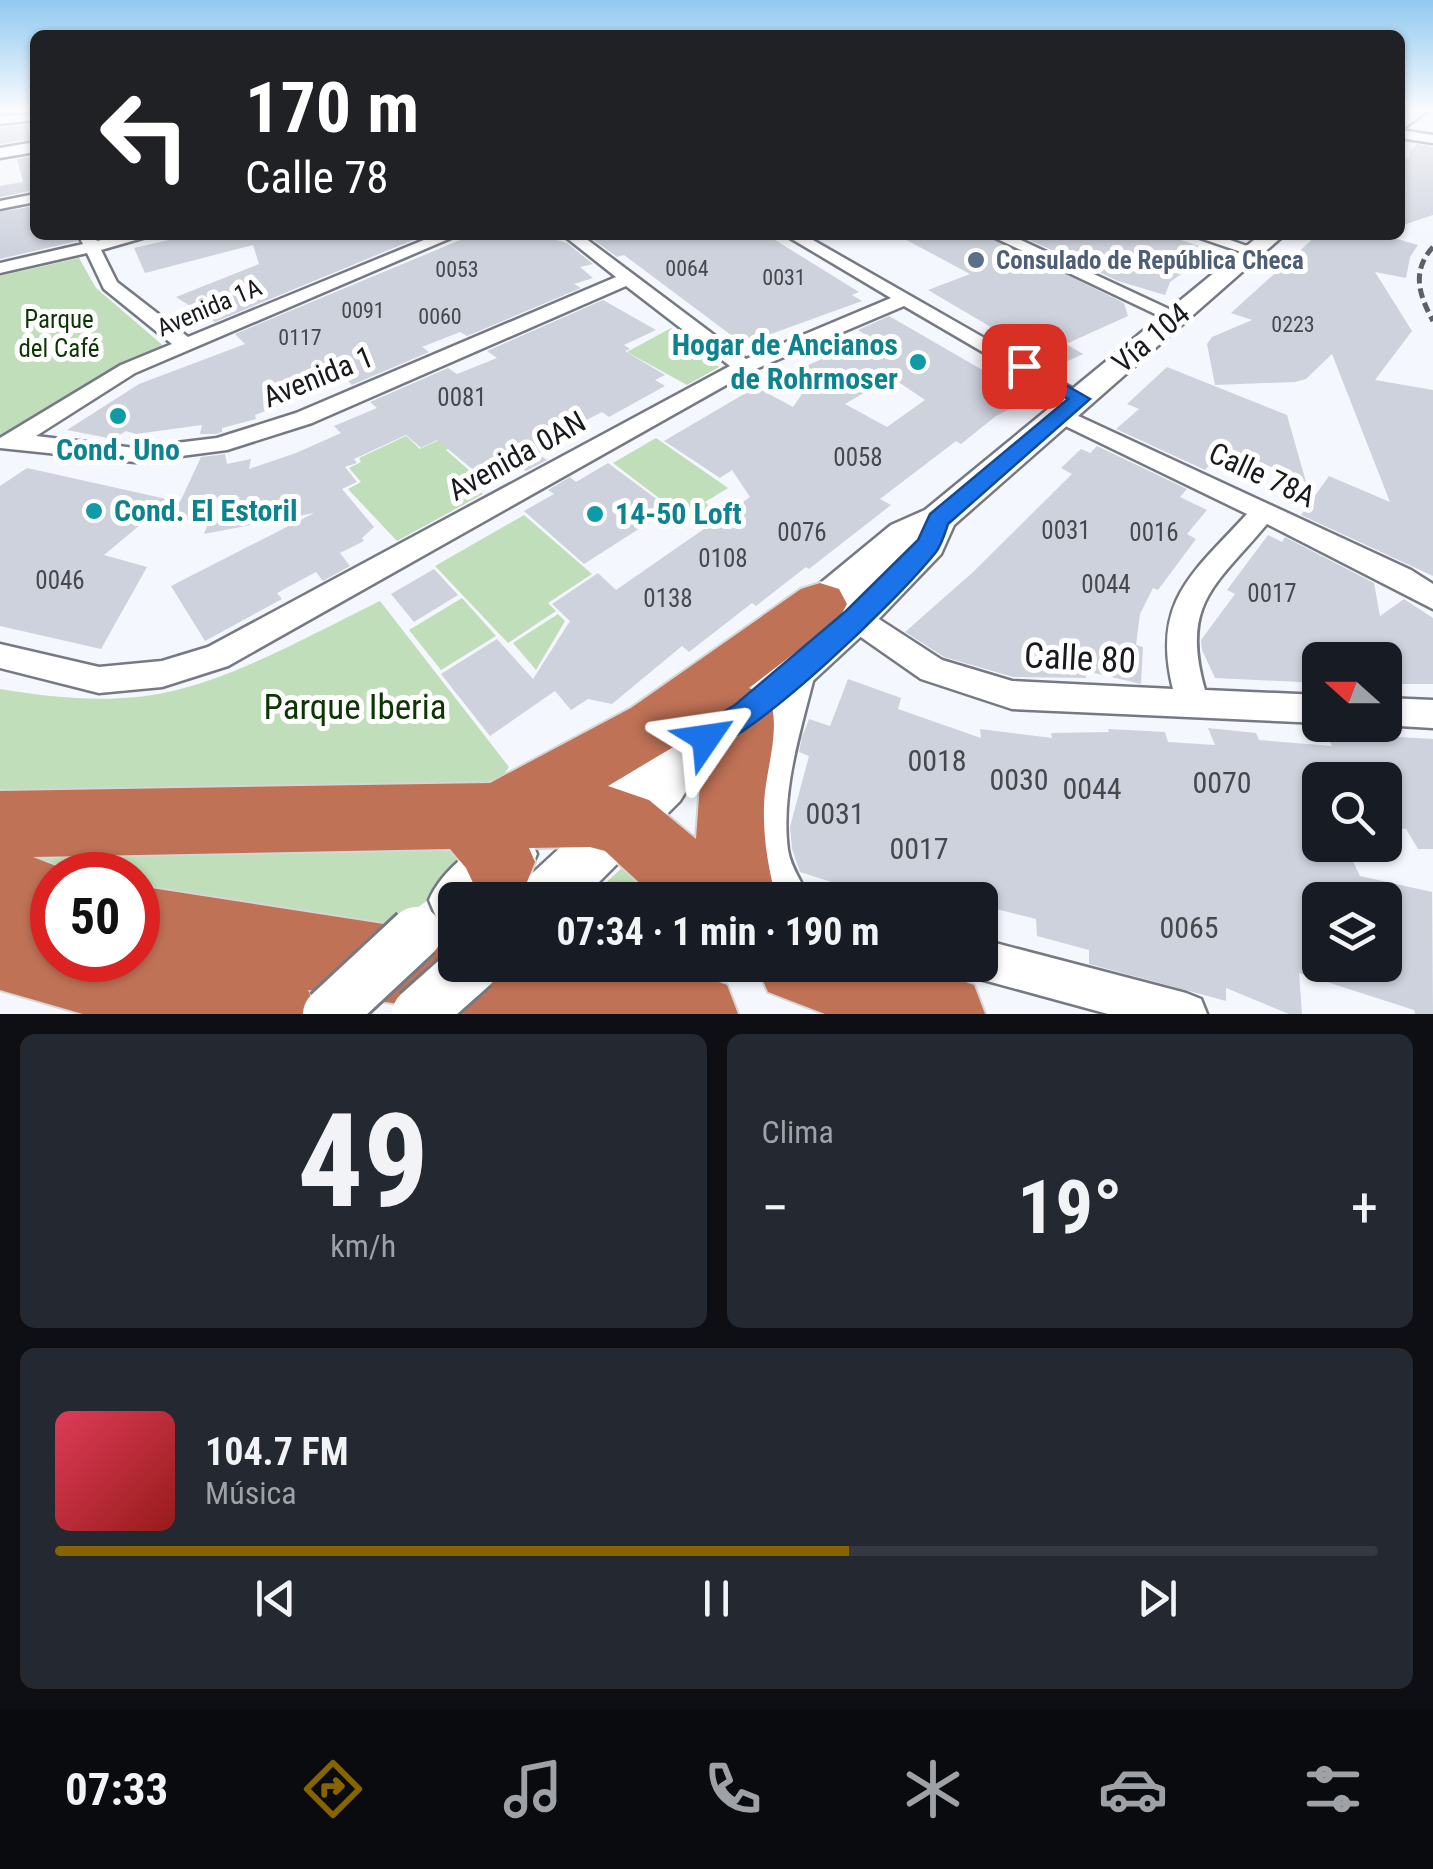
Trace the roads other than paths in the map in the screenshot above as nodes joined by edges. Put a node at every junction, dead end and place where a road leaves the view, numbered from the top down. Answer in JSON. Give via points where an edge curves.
{"nodes":[{"id":1,"x":30,"y":199,"type":"edge"},
{"id":2,"x":0,"y":205,"type":"edge"},
{"id":3,"x":438,"y":240,"type":"edge"},
{"id":4,"x":577,"y":240,"type":"edge"},
{"id":5,"x":802,"y":240,"type":"edge"},
{"id":6,"x":1008,"y":240,"type":"edge"},
{"id":7,"x":89,"y":241,"type":"edge"},
{"id":8,"x":1263,"y":243,"type":"edge"},
{"id":9,"x":0,"y":268,"type":"edge"},
{"id":10,"x":627,"y":279,"type":"junction"},
{"id":11,"x":906,"y":299,"type":"junction"},
{"id":12,"x":1177,"y":316,"type":"junction"},
{"id":13,"x":186,"y":344,"type":"junction"},
{"id":14,"x":744,"y":367,"type":"junction"},
{"id":15,"x":1071,"y":407,"type":"junction"},
{"id":16,"x":7,"y":444,"type":"edge"},
{"id":17,"x":1263,"y":512,"type":"junction"},
{"id":18,"x":1433,"y":598,"type":"edge"},
{"id":19,"x":838,"y":611,"type":"junction"},
{"id":20,"x":0,"y":656,"type":"edge"},
{"id":21,"x":802,"y":665,"type":"junction"},
{"id":22,"x":1193,"y":704,"type":"junction"},
{"id":23,"x":1302,"y":708,"type":"edge"},
{"id":24,"x":1402,"y":713,"type":"edge"},
{"id":25,"x":746,"y":714,"type":"junction"},
{"id":26,"x":1433,"y":714,"type":"edge"},
{"id":27,"x":689,"y":748,"type":"junction"},
{"id":28,"x":596,"y":819,"type":"junction"},
{"id":29,"x":0,"y":824,"type":"edge"},
{"id":30,"x":473,"y":875,"type":"edge"},
{"id":31,"x":0,"y":882,"type":"edge"},
{"id":32,"x":686,"y":882,"type":"edge"},
{"id":33,"x":737,"y":882,"type":"edge"},
{"id":34,"x":781,"y":882,"type":"edge"},
{"id":35,"x":30,"y":892,"type":"edge"},
{"id":36,"x":160,"y":927,"type":"edge"},
{"id":37,"x":0,"y":952,"type":"edge"},
{"id":38,"x":998,"y":964,"type":"edge"},
{"id":39,"x":454,"y":982,"type":"edge"},
{"id":40,"x":847,"y":982,"type":"edge"},
{"id":41,"x":278,"y":1014,"type":"edge"},
{"id":42,"x":329,"y":1014,"type":"edge"},
{"id":43,"x":418,"y":1014,"type":"edge"},
{"id":44,"x":698,"y":1014,"type":"edge"},
{"id":45,"x":945,"y":1014,"type":"edge"},
{"id":46,"x":1186,"y":1014,"type":"edge"}],
"edges":[{"from":1,"to":2,"type":"street"},
{"from":3,"to":13,"type":"street","name":"Avenida 1A"},
{"from":4,"to":10,"type":"street"},
{"from":5,"to":11,"type":"street","name":"Calle 78A"},
{"from":6,"to":12,"type":"street"},
{"from":7,"to":9,"type":"street"},
{"from":7,"to":13,"type":"street","via":[[110,285]]},
{"from":8,"to":12,"type":"main road","name":"Vía 104"},
{"from":10,"to":14,"type":"street"},
{"from":10,"to":16,"type":"street","name":"Avenida 1","via":[[304,418],[219,445],[135,456]]},
{"from":11,"to":14,"type":"street","name":"Avenida 0AN"},
{"from":11,"to":15,"type":"street","name":"Calle 78A"},
{"from":12,"to":15,"type":"main road","name":"Vía 104"},
{"from":13,"to":16,"type":"street","name":"Avenida 1A","via":[[128,368]]},
{"from":14,"to":20,"type":"street","name":"Avenida 0AN","via":[[243,646],[162,674],[100,680]]},
{"from":15,"to":17,"type":"street","name":"Calle 78A"},
{"from":15,"to":19,"type":"main road","name":"Vía 104","via":[[938,520],[928,545]]},
{"from":17,"to":18,"type":"street","name":"Calle 78A"},
{"from":17,"to":22,"type":"street","via":[[1186,610],[1181,651]]},
{"from":19,"to":21,"type":"main road","name":"Vía 104"},
{"from":19,"to":22,"type":"street","name":"Calle 80","via":[[932,670],[1012,696]]},
{"from":19,"to":27,"type":"main road","name":"Vía 104","via":[[736,682]]},
{"from":19,"to":30,"type":"highway","via":[[653,727]]},
{"from":21,"to":25,"type":"main road","name":"Vía 104"},
{"from":21,"to":34,"type":"street","via":[[768,832],[772,868]]},
{"from":22,"to":23,"type":"street","name":"Calle 80"},
{"from":24,"to":26,"type":"street"},
{"from":25,"to":27,"type":"main road","name":"Vía 104"},
{"from":25,"to":33,"type":"highway","via":[[729,792]]},
{"from":27,"to":28,"type":"main road","name":"Vía 104","via":[[664,785]]},
{"from":28,"to":30,"type":"highway"},
{"from":28,"to":30,"type":"main road","name":"Vía 104"},
{"from":28,"to":32,"type":"highway"},
{"from":29,"to":30,"type":"highway"},
{"from":30,"to":42,"type":"main road","name":"Vía 104","bridge":true},
{"from":31,"to":35,"type":"highway"},
{"from":36,"to":44,"type":"highway"},
{"from":37,"to":41,"type":"highway","via":[[134,989]]},
{"from":38,"to":46,"type":"street"},
{"from":39,"to":43,"type":"main road","bridge":true},
{"from":40,"to":45,"type":"highway"}]}
